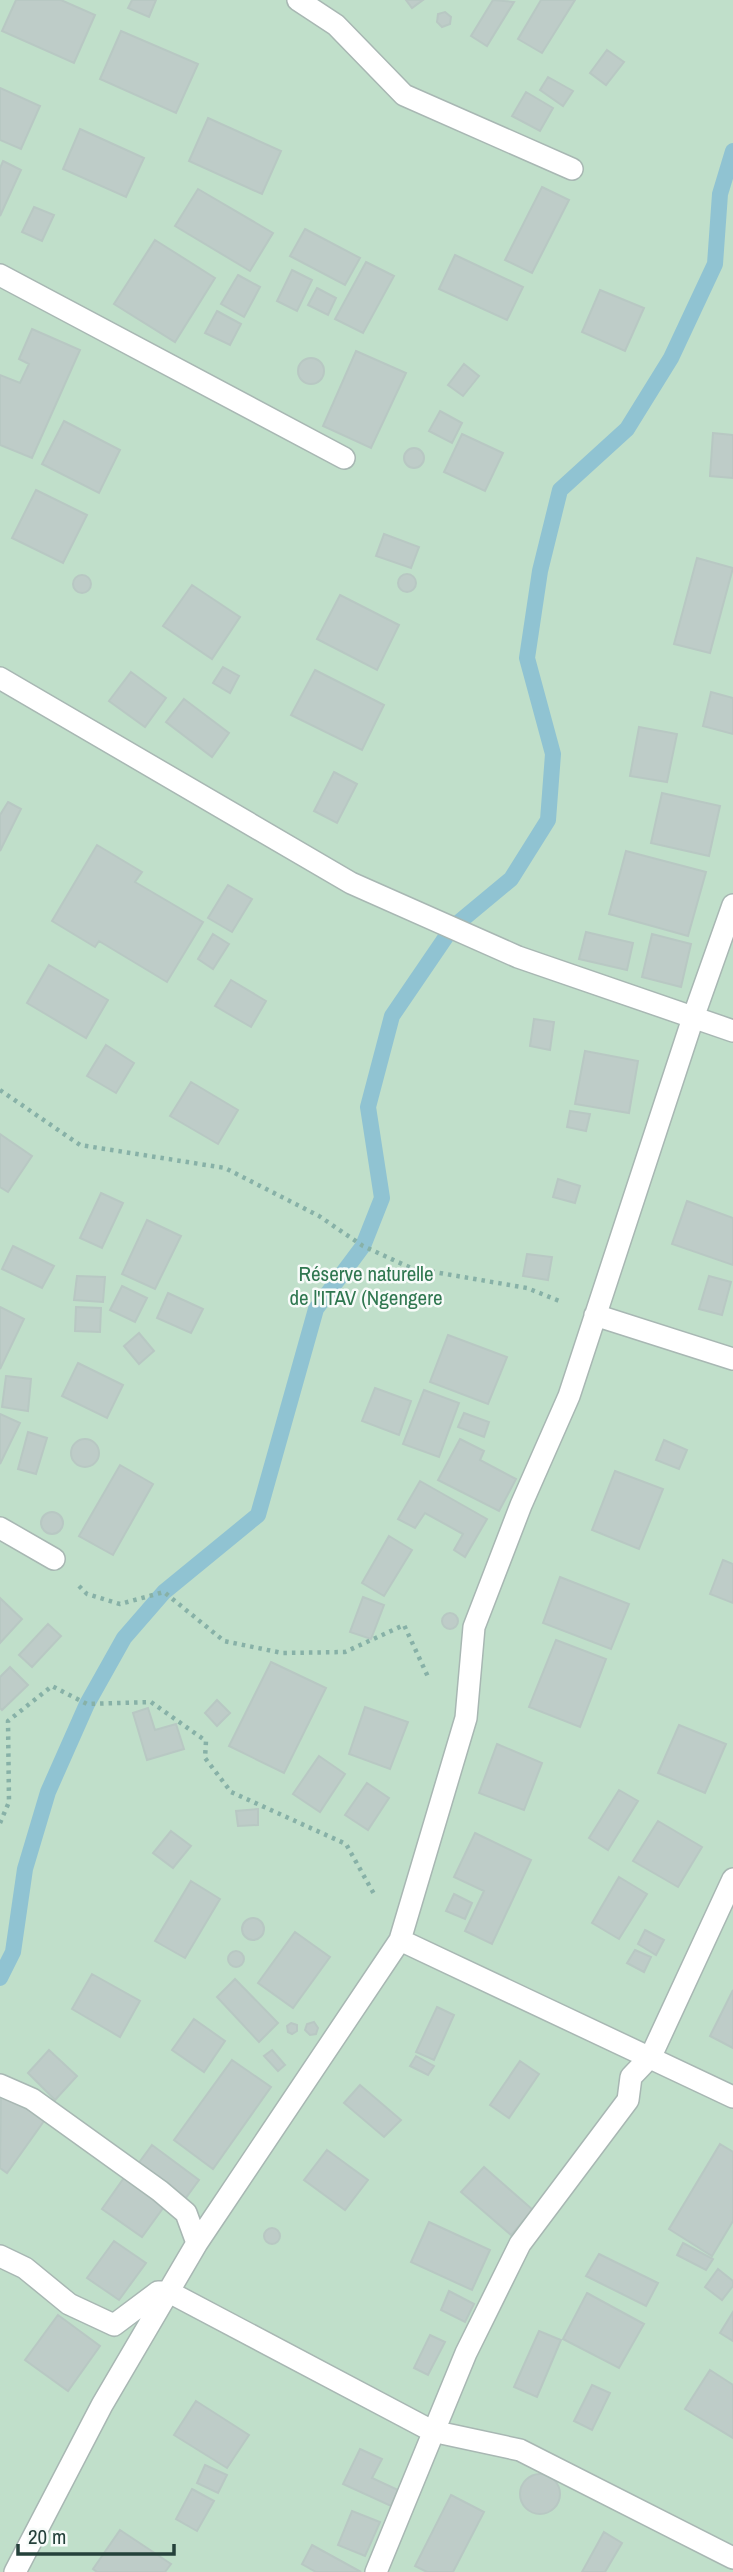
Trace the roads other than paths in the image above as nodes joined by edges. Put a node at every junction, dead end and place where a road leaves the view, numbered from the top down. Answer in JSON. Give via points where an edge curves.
{"nodes":[{"id":1,"x":298,"y":0,"type":"edge"},
{"id":2,"x":572,"y":169,"type":"dead end"},
{"id":3,"x":0,"y":275,"type":"edge"},
{"id":4,"x":344,"y":458,"type":"dead end"},
{"id":5,"x":0,"y":678,"type":"edge"},
{"id":6,"x":733,"y":905,"type":"edge"},
{"id":7,"x":693,"y":1018,"type":"junction"},
{"id":8,"x":733,"y":1031,"type":"edge"},
{"id":9,"x":595,"y":1315,"type":"junction"},
{"id":10,"x":733,"y":1359,"type":"edge"},
{"id":11,"x":0,"y":1528,"type":"edge"},
{"id":12,"x":54,"y":1559,"type":"road end"},
{"id":13,"x":733,"y":1879,"type":"edge"},
{"id":14,"x":400,"y":1940,"type":"junction"},
{"id":15,"x":651,"y":2056,"type":"junction"},
{"id":16,"x":0,"y":2085,"type":"edge"},
{"id":17,"x":733,"y":2097,"type":"edge"},
{"id":18,"x":197,"y":2244,"type":"junction"},
{"id":19,"x":0,"y":2256,"type":"edge"},
{"id":20,"x":169,"y":2292,"type":"junction"},
{"id":21,"x":432,"y":2431,"type":"junction"},
{"id":22,"x":733,"y":2558,"type":"edge"},
{"id":23,"x":15,"y":2572,"type":"edge"},
{"id":24,"x":376,"y":2572,"type":"edge"}],
"edges":[{"from":1,"to":2,"type":"street","via":[[337,25],[404,96]]},
{"from":3,"to":4,"type":"street"},
{"from":5,"to":7,"type":"street","via":[[351,883],[518,957]]},
{"from":6,"to":7,"type":"street"},
{"from":7,"to":8,"type":"street"},
{"from":7,"to":9,"type":"street"},
{"from":9,"to":10,"type":"street"},
{"from":9,"to":14,"type":"street","via":[[569,1396],[474,1627],[466,1718]]},
{"from":11,"to":12,"type":"street"},
{"from":13,"to":15,"type":"street"},
{"from":14,"to":15,"type":"street"},
{"from":14,"to":18,"type":"street"},
{"from":15,"to":17,"type":"street"},
{"from":15,"to":21,"type":"street","via":[[631,2077],[628,2099],[520,2244]]},
{"from":16,"to":18,"type":"street","via":[[32,2099],[160,2191],[186,2213]]},
{"from":18,"to":20,"type":"street"},
{"from":19,"to":20,"type":"street","via":[[25,2268],[69,2304],[114,2325],[158,2292]]},
{"from":20,"to":21,"type":"street"},
{"from":20,"to":23,"type":"street","via":[[102,2405]]},
{"from":21,"to":22,"type":"street","via":[[520,2449]]},
{"from":21,"to":24,"type":"street"}]}
